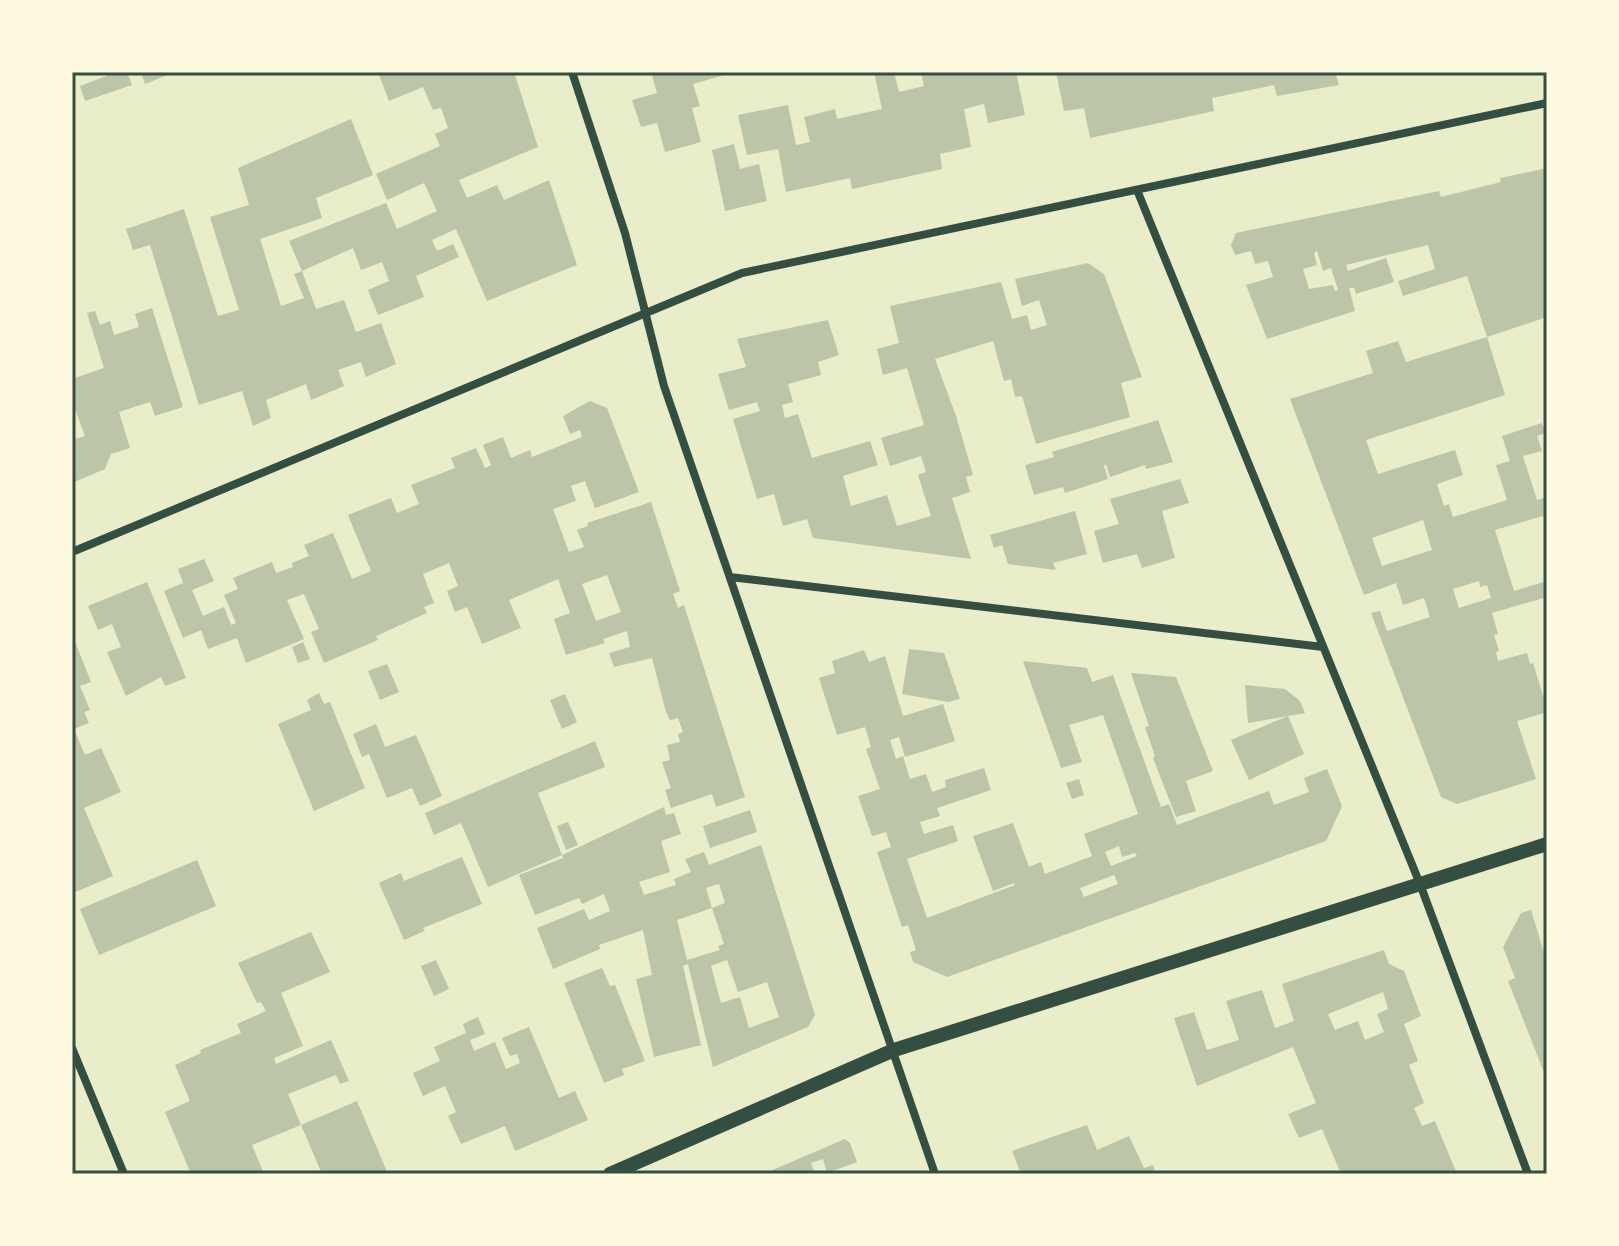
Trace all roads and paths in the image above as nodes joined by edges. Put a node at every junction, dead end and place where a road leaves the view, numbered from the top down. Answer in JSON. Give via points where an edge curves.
{"nodes":[{"id":1,"x":572,"y":72,"type":"edge"},
{"id":2,"x":1547,"y":103,"type":"edge"},
{"id":3,"x":1137,"y":190,"type":"junction"},
{"id":4,"x":645,"y":313,"type":"junction"},
{"id":5,"x":72,"y":552,"type":"edge"},
{"id":6,"x":730,"y":577,"type":"junction"},
{"id":7,"x":1323,"y":647,"type":"junction"},
{"id":8,"x":1547,"y":844,"type":"edge"},
{"id":9,"x":1420,"y":884,"type":"junction"},
{"id":10,"x":72,"y":1048,"type":"edge"},
{"id":11,"x":894,"y":1050,"type":"junction"},
{"id":12,"x":124,"y":1174,"type":"edge"},
{"id":13,"x":610,"y":1174,"type":"edge"},
{"id":14,"x":935,"y":1174,"type":"edge"},
{"id":15,"x":1528,"y":1174,"type":"edge"}],
"edges":[{"from":1,"to":4,"type":"street","via":[[625,233]]},
{"from":2,"to":3,"type":"street"},
{"from":3,"to":4,"type":"street","via":[[742,273]]},
{"from":3,"to":7,"type":"street"},
{"from":4,"to":5,"type":"street"},
{"from":4,"to":6,"type":"street","via":[[664,386]]},
{"from":6,"to":7,"type":"street"},
{"from":6,"to":11,"type":"street"},
{"from":7,"to":9,"type":"street"},
{"from":8,"to":9,"type":"street"},
{"from":9,"to":11,"type":"street"},
{"from":9,"to":15,"type":"street"},
{"from":10,"to":12,"type":"street"},
{"from":11,"to":13,"type":"street"},
{"from":11,"to":14,"type":"street"}]}
